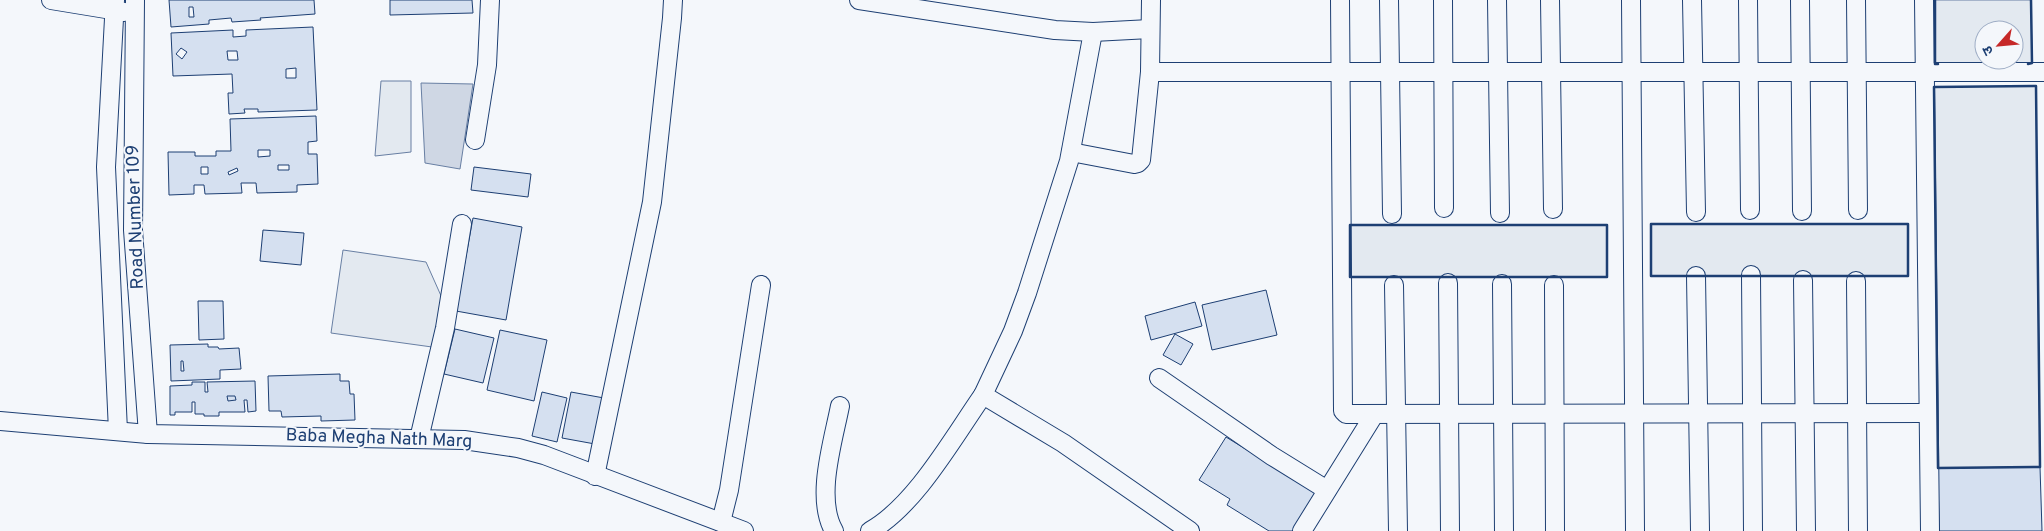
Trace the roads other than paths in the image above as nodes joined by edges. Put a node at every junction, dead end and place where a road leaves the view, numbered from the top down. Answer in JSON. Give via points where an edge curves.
{"nodes":[{"id":1,"x":51,"y":0,"type":"edge"},
{"id":2,"x":490,"y":0,"type":"edge"},
{"id":3,"x":673,"y":0,"type":"edge"},
{"id":4,"x":859,"y":0,"type":"edge"},
{"id":5,"x":1151,"y":0,"type":"edge"},
{"id":6,"x":1340,"y":0,"type":"edge"},
{"id":7,"x":1389,"y":0,"type":"edge"},
{"id":8,"x":1443,"y":0,"type":"edge"},
{"id":9,"x":1497,"y":0,"type":"edge"},
{"id":10,"x":1550,"y":0,"type":"edge"},
{"id":11,"x":1631,"y":0,"type":"edge"},
{"id":12,"x":1692,"y":0,"type":"edge"},
{"id":13,"x":1748,"y":0,"type":"edge"},
{"id":14,"x":1800,"y":0,"type":"edge"},
{"id":15,"x":1856,"y":0,"type":"edge"},
{"id":16,"x":1924,"y":0,"type":"edge"},
{"id":17,"x":115,"y":5,"type":"edge"},
{"id":18,"x":919,"y":5,"type":"edge"},
{"id":19,"x":135,"y":7,"type":"edge"},
{"id":20,"x":1150,"y":29,"type":"junction"},
{"id":21,"x":1093,"y":32,"type":"junction"},
{"id":22,"x":1150,"y":72,"type":"junction"},
{"id":23,"x":1341,"y":72,"type":"junction"},
{"id":24,"x":1390,"y":72,"type":"junction"},
{"id":25,"x":1443,"y":72,"type":"junction"},
{"id":26,"x":1498,"y":72,"type":"junction"},
{"id":27,"x":1551,"y":72,"type":"junction"},
{"id":28,"x":1632,"y":72,"type":"junction"},
{"id":29,"x":1693,"y":72,"type":"junction"},
{"id":30,"x":1748,"y":72,"type":"junction"},
{"id":31,"x":1800,"y":72,"type":"junction"},
{"id":32,"x":1857,"y":72,"type":"junction"},
{"id":33,"x":1926,"y":72,"type":"junction"},
{"id":34,"x":2044,"y":72,"type":"edge"},
{"id":35,"x":475,"y":140,"type":"dead end"},
{"id":36,"x":1071,"y":152,"type":"junction"},
{"id":37,"x":1444,"y":208,"type":"dead end"},
{"id":38,"x":1553,"y":209,"type":"dead end"},
{"id":39,"x":1750,"y":210,"type":"dead end"},
{"id":40,"x":1858,"y":210,"type":"dead end"},
{"id":41,"x":1802,"y":211,"type":"dead end"},
{"id":42,"x":1696,"y":212,"type":"dead end"},
{"id":43,"x":1500,"y":213,"type":"dead end"},
{"id":44,"x":1392,"y":214,"type":"dead end"},
{"id":45,"x":462,"y":224,"type":"dead end"},
{"id":46,"x":1751,"y":275,"type":"dead end"},
{"id":47,"x":1696,"y":276,"type":"dead end"},
{"id":48,"x":1803,"y":280,"type":"dead end"},
{"id":49,"x":1856,"y":281,"type":"dead end"},
{"id":50,"x":1448,"y":283,"type":"dead end"},
{"id":51,"x":1502,"y":284,"type":"dead end"},
{"id":52,"x":761,"y":285,"type":"dead end"},
{"id":53,"x":1394,"y":285,"type":"dead end"},
{"id":54,"x":1554,"y":285,"type":"dead end"},
{"id":55,"x":1159,"y":378,"type":"dead end"},
{"id":56,"x":984,"y":395,"type":"junction"},
{"id":57,"x":840,"y":406,"type":"dead end"},
{"id":58,"x":1928,"y":413,"type":"junction"},
{"id":59,"x":1449,"y":414,"type":"junction"},
{"id":60,"x":1503,"y":414,"type":"junction"},
{"id":61,"x":1555,"y":414,"type":"junction"},
{"id":62,"x":1634,"y":414,"type":"junction"},
{"id":63,"x":1698,"y":414,"type":"junction"},
{"id":64,"x":1752,"y":414,"type":"junction"},
{"id":65,"x":1804,"y":414,"type":"junction"},
{"id":66,"x":1857,"y":414,"type":"junction"},
{"id":67,"x":1374,"y":415,"type":"junction"},
{"id":68,"x":1396,"y":415,"type":"junction"},
{"id":69,"x":0,"y":420,"type":"edge"},
{"id":70,"x":118,"y":431,"type":"junction"},
{"id":71,"x":148,"y":434,"type":"junction"},
{"id":72,"x":419,"y":439,"type":"junction"},
{"id":73,"x":595,"y":476,"type":"junction"},
{"id":74,"x":1327,"y":490,"type":"junction"},
{"id":75,"x":720,"y":522,"type":"junction"},
{"id":76,"x":744,"y":531,"type":"edge"},
{"id":77,"x":834,"y":531,"type":"edge"},
{"id":78,"x":870,"y":531,"type":"edge"},
{"id":79,"x":1190,"y":531,"type":"edge"},
{"id":80,"x":1302,"y":531,"type":"edge"},
{"id":81,"x":1398,"y":531,"type":"edge"},
{"id":82,"x":1450,"y":531,"type":"edge"},
{"id":83,"x":1504,"y":531,"type":"edge"},
{"id":84,"x":1555,"y":531,"type":"edge"},
{"id":85,"x":1635,"y":531,"type":"edge"},
{"id":86,"x":1700,"y":531,"type":"edge"},
{"id":87,"x":1753,"y":531,"type":"edge"},
{"id":88,"x":1806,"y":531,"type":"edge"},
{"id":89,"x":1858,"y":531,"type":"edge"},
{"id":90,"x":1930,"y":531,"type":"edge"}],
"edges":[{"from":1,"to":17,"type":"street"},
{"from":2,"to":35,"type":"street","via":[[487,65]]},
{"from":3,"to":73,"type":"street","via":[[652,202]]},
{"from":4,"to":18,"type":"street"},
{"from":5,"to":20,"type":"street"},
{"from":6,"to":23,"type":"street"},
{"from":7,"to":24,"type":"street"},
{"from":8,"to":25,"type":"street"},
{"from":9,"to":26,"type":"street"},
{"from":10,"to":27,"type":"street"},
{"from":11,"to":28,"type":"street"},
{"from":12,"to":29,"type":"street"},
{"from":13,"to":30,"type":"street"},
{"from":14,"to":31,"type":"street"},
{"from":15,"to":32,"type":"street"},
{"from":16,"to":33,"type":"street"},
{"from":17,"to":19,"type":"street"},
{"from":17,"to":70,"type":"street","name":"Road Number 109","via":[[106,167]]},
{"from":18,"to":21,"type":"street","via":[[1055,30]]},
{"from":19,"to":71,"type":"street","name":"Road Number 109","via":[[133,230]]},
{"from":20,"to":21,"type":"street"},
{"from":20,"to":22,"type":"street"},
{"from":21,"to":36,"type":"street"},
{"from":22,"to":23,"type":"street"},
{"from":22,"to":36,"type":"street","via":[[1142,157],[1138,163]]},
{"from":23,"to":24,"type":"street"},
{"from":23,"to":67,"type":"street","via":[[1343,411],[1349,415]]},
{"from":24,"to":25,"type":"street"},
{"from":24,"to":44,"type":"street"},
{"from":25,"to":26,"type":"street"},
{"from":25,"to":37,"type":"street"},
{"from":26,"to":27,"type":"street"},
{"from":26,"to":43,"type":"street"},
{"from":27,"to":28,"type":"street"},
{"from":27,"to":38,"type":"street"},
{"from":28,"to":29,"type":"street"},
{"from":28,"to":62,"type":"street"},
{"from":29,"to":30,"type":"street"},
{"from":29,"to":42,"type":"street"},
{"from":30,"to":31,"type":"street"},
{"from":30,"to":39,"type":"street"},
{"from":31,"to":32,"type":"street"},
{"from":31,"to":41,"type":"street"},
{"from":32,"to":33,"type":"street"},
{"from":32,"to":40,"type":"street"},
{"from":33,"to":34,"type":"street"},
{"from":33,"to":58,"type":"street"},
{"from":36,"to":56,"type":"street","via":[[1027,293]]},
{"from":45,"to":72,"type":"street","via":[[445,328]]},
{"from":46,"to":64,"type":"street"},
{"from":47,"to":63,"type":"street"},
{"from":48,"to":65,"type":"street"},
{"from":49,"to":66,"type":"street"},
{"from":50,"to":59,"type":"street"},
{"from":51,"to":60,"type":"street"},
{"from":52,"to":75,"type":"street","via":[[729,490]]},
{"from":53,"to":68,"type":"street"},
{"from":54,"to":61,"type":"street"},
{"from":55,"to":74,"type":"street"},
{"from":56,"to":78,"type":"street","via":[[911,495],[888,520]]},
{"from":56,"to":79,"type":"street","via":[[1063,443]]},
{"from":57,"to":77,"type":"street","via":[[826,480],[826,504]]},
{"from":58,"to":66,"type":"street"},
{"from":58,"to":90,"type":"street"},
{"from":59,"to":60,"type":"street"},
{"from":59,"to":68,"type":"street"},
{"from":59,"to":82,"type":"street"},
{"from":60,"to":61,"type":"street"},
{"from":60,"to":83,"type":"street"},
{"from":61,"to":62,"type":"street"},
{"from":61,"to":84,"type":"street"},
{"from":62,"to":63,"type":"street"},
{"from":62,"to":85,"type":"street"},
{"from":63,"to":64,"type":"street"},
{"from":63,"to":86,"type":"street"},
{"from":64,"to":65,"type":"street"},
{"from":64,"to":87,"type":"street"},
{"from":65,"to":66,"type":"street"},
{"from":65,"to":88,"type":"street"},
{"from":66,"to":89,"type":"street"},
{"from":67,"to":68,"type":"street"},
{"from":67,"to":74,"type":"street"},
{"from":68,"to":81,"type":"street"},
{"from":69,"to":70,"type":"street","name":"Baba Megha Nath Marg"},
{"from":70,"to":71,"type":"street","name":"Baba Megha Nath Marg"},
{"from":71,"to":72,"type":"street","name":"Baba Megha Nath Marg"},
{"from":72,"to":73,"type":"street","name":"Baba Megha Nath Marg","via":[[464,440],[518,448]]},
{"from":73,"to":75,"type":"street","name":"Baba Megha Nath Marg"},
{"from":74,"to":80,"type":"street"},
{"from":75,"to":76,"type":"street","name":"Baba Megha Nath Marg"}]}
